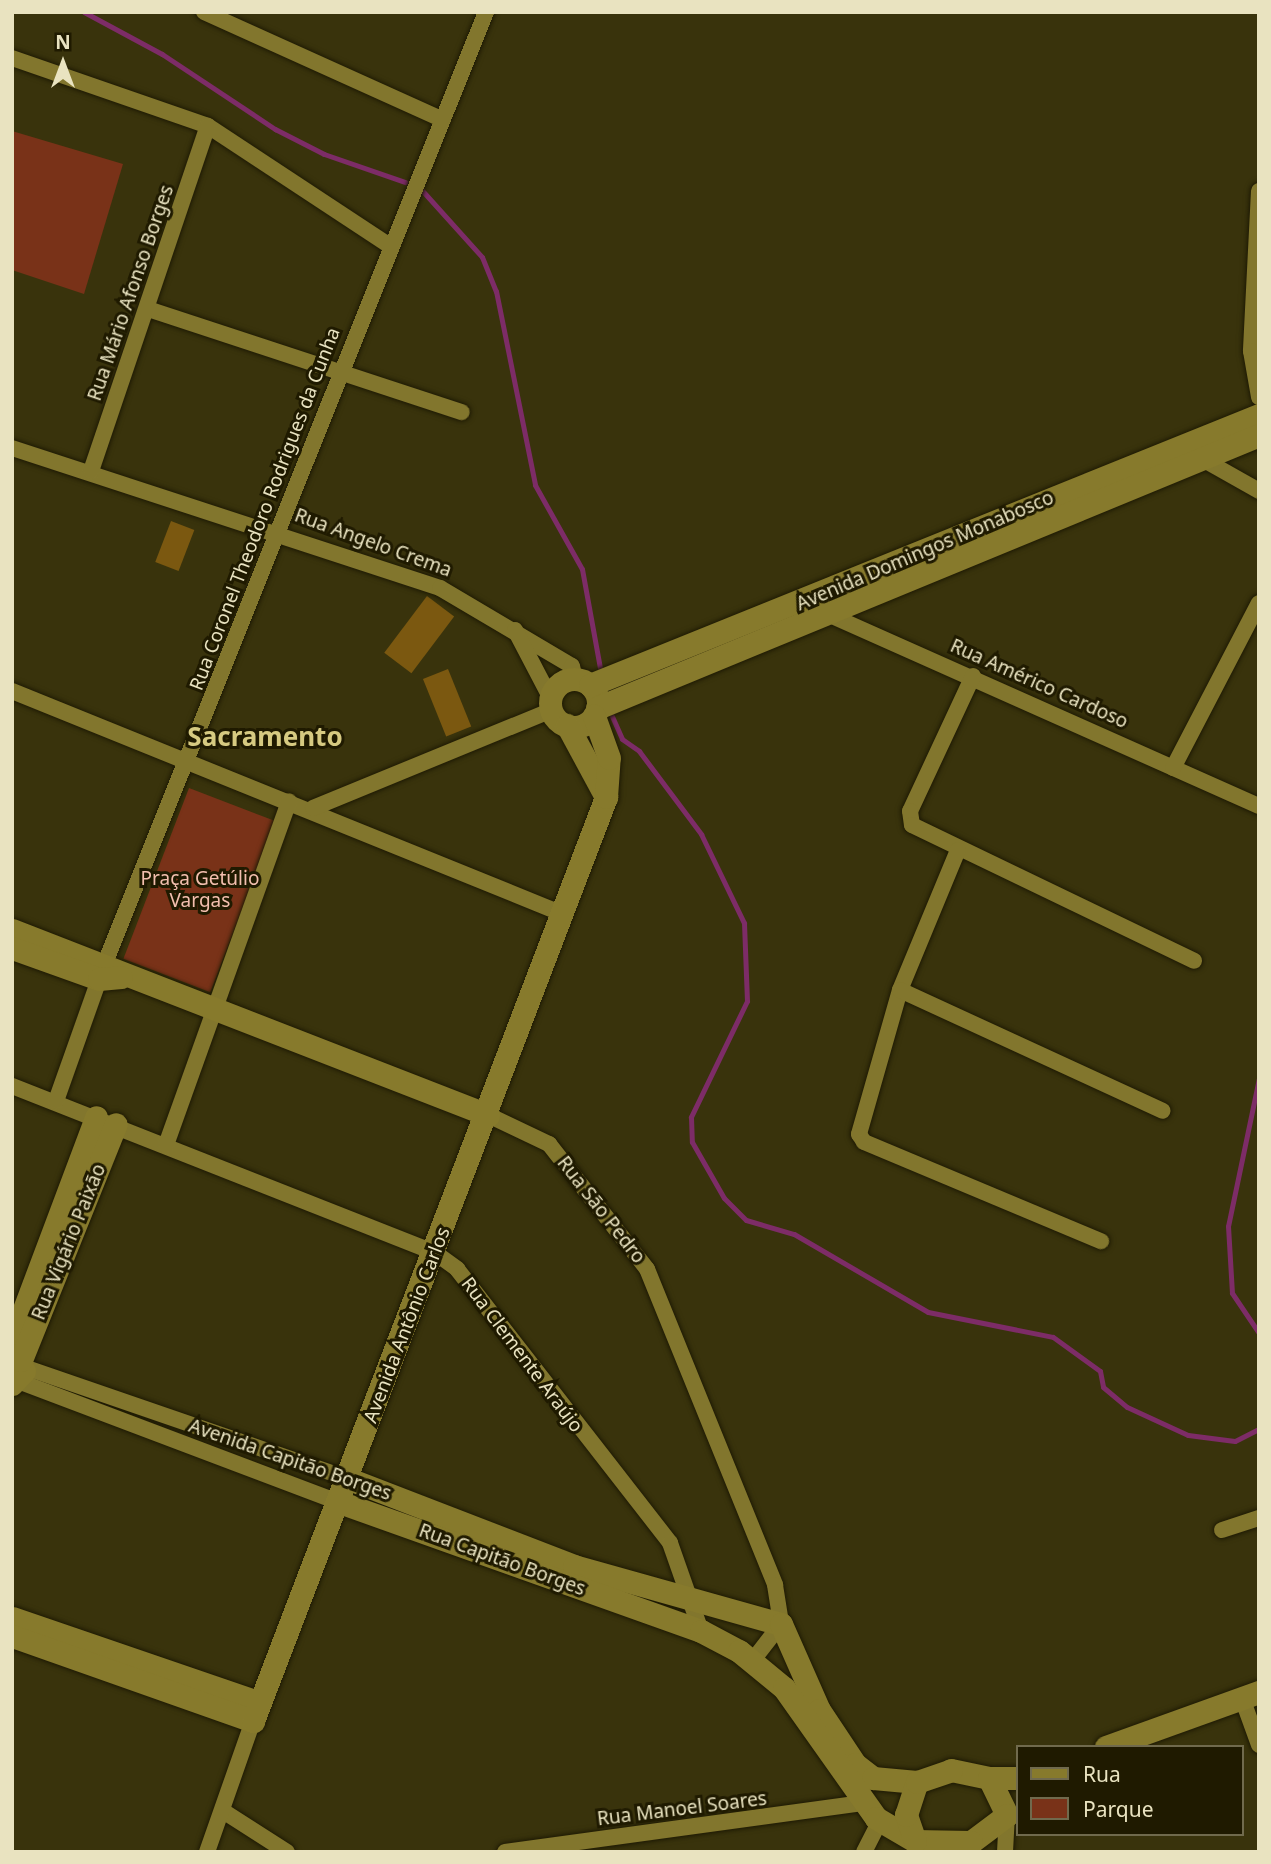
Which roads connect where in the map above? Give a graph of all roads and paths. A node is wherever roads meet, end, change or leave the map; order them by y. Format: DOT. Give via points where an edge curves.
graph roads {
  1 [pos="204,12"];
  2 [pos="486,12"];
  3 [pos="12,58"];
  4 [pos="443,120"];
  5 [pos="208,126"];
  6 [pos="1259,191"];
  7 [pos="390,246"];
  8 [pos="1257,309"];
  9 [pos="151,310"];
  10 [pos="342,369"];
  11 [pos="1259,397"];
  12 [pos="463,412"];
  13 [pos="1259,415"];
  14 [pos="1259,435"];
  15 [pos="12,448"];
  16 [pos="1194,452"];
  17 [pos="91,471"];
  18 [pos="1259,491"];
  19 [pos="280,531"];
  20 [pos="802,603"];
  21 [pos="1259,603"];
  22 [pos="827,614"];
  23 [pos="514,628"];
  24 [pos="973,676"];
  25 [pos="583,682"];
  26 [pos="12,691"];
  27 [pos="556,711"];
  28 [pos="596,712"];
  29 [pos="189,761"];
  30 [pos="1173,768"];
  31 [pos="606,797"];
  32 [pos="289,801"];
  33 [pos="1259,806"];
  34 [pos="313,808"];
  35 [pos="958,850"];
  36 [pos="563,914"];
  37 [pos="12,930"];
  38 [pos="12,948"];
  39 [pos="1194,961"];
  40 [pos="108,973"];
  41 [pos="900,990"];
  42 [pos="214,1010"];
  43 [pos="12,1086"];
  44 [pos="57,1101"];
  45 [pos="1163,1111"];
  46 [pos="488,1115"];
  47 [pos="106,1120"];
  48 [pos="166,1145"];
  49 [pos="1101,1241"];
  50 [pos="434,1252"];
  51 [pos="17,1365"];
  52 [pos="349,1479"];
  53 [pos="339,1502"];
  54 [pos="1259,1518"];
  55 [pos="1222,1530"];
  56 [pos="694,1600"];
  57 [pos="12,1618"];
  58 [pos="781,1624"];
  59 [pos="701,1631"];
  60 [pos="12,1636"];
  61 [pos="754,1660"];
  62 [pos="119,1664"];
  63 [pos="1251,1701"];
  64 [pos="255,1711"];
  65 [pos="1112,1745"];
  66 [pos="1141,1745"];
  67 [pos="1259,1745"];
  68 [pos="989,1778"];
  69 [pos="1016,1778"];
  70 [pos="917,1782"];
  71 [pos="863,1803"];
  72 [pos="223,1811"];
  73 [pos="1012,1811"];
  74 [pos="880,1821"];
  75 [pos="915,1848"];
  76 [pos="207,1852"];
  77 [pos="287,1852"];
  78 [pos="505,1852"];
  79 [pos="864,1852"];
  80 [pos="1005,1852"];
  1 -- 4 [label="street"];
  2 -- 4 [label="street, Rua Coronel Theodoro Rodrigues da Cunha"];
  3 -- 5 [label="street"];
  4 -- 7 [label="street, Rua Coronel Theodoro Rodrigues da Cunha"];
  5 -- 7 [label="street"];
  5 -- 9 [label="street, Rua Mário Afonso Borges"];
  6 -- 8 [label="street"];
  7 -- 10 [label="street, Rua Coronel Theodoro Rodrigues da Cunha"];
  8 -- 11 [label="street" via="1251,351"];
  9 -- 10 [label="street"];
  9 -- 17 [label="street, Rua Mário Afonso Borges"];
  10 -- 12 [label="street"];
  10 -- 19 [label="street, Rua Coronel Theodoro Rodrigues da Cunha"];
  13 -- 16 [label="main road, Avenida Domingos Monabosco"];
  14 -- 16 [label="main road"];
  15 -- 17 [label="street, Rua Angelo Crema"];
  16 -- 18 [label="street"];
  16 -- 20 [label="main road, Avenida Domingos Monabosco"];
  16 -- 22 [label="main road"];
  17 -- 19 [label="street, Rua Angelo Crema"];
  19 -- 23 [label="street, Rua Angelo Crema" via="440,587"];
  19 -- 29 [label="street, Rua Coronel Theodoro Rodrigues da Cunha"];
  20 -- 22 [label="street, Rua Américo Cardoso"];
  20 -- 25 [label="main road, Avenida Domingos Monabosco"];
  21 -- 30 [label="street"];
  22 -- 24 [label="street, Rua Américo Cardoso"];
  22 -- 28 [label="main road"];
  23 -- 25 [label="street, Rua Angelo Crema" via="572,666"];
  23 -- 27 [label="street"];
  24 -- 30 [label="street, Rua Américo Cardoso"];
  24 -- 35 [label="street" via="910,811 918,831"];
  25 -- 27 [label="main road, Avenida Domingos Monabosco" via="556,687"];
  25 -- 28 [label="main road, Avenida Antônio Carlos"];
  26 -- 29 [label="street"];
  27 -- 28 [label="main road"];
  27 -- 31 [label="main road"];
  27 -- 34 [label="street"];
  28 -- 31 [label="main road, Avenida Antônio Carlos" via="609,758"];
  29 -- 32 [label="street"];
  29 -- 40 [label="street, Rua Coronel Theodoro Rodrigues da Cunha"];
  30 -- 33 [label="street, Rua Américo Cardoso"];
  31 -- 36 [label="main road, Avenida Antônio Carlos"];
  32 -- 34 [label="street"];
  32 -- 42 [label="street"];
  34 -- 36 [label="street"];
  35 -- 39 [label="street"];
  35 -- 41 [label="street"];
  36 -- 46 [label="main road, Avenida Antônio Carlos"];
  37 -- 40 [label="main road"];
  38 -- 40 [label="main road"];
  40 -- 42 [label="main road, Rua São Pedro"];
  40 -- 44 [label="street, Rua Coronel Theodoro Rodrigues da Cunha"];
  41 -- 45 [label="street"];
  41 -- 49 [label="street" via="859,1125 864,1142"];
  42 -- 46 [label="main road, Rua São Pedro"];
  42 -- 48 [label="street"];
  43 -- 44 [label="street, Rua Clemente Araújo"];
  44 -- 47 [label="street, Rua Clemente Araújo"];
  46 -- 50 [label="main road, Avenida Antônio Carlos"];
  46 -- 58 [label="street, Rua São Pedro" via="549,1144 647,1269 775,1585"];
  47 -- 48 [label="street, Rua Clemente Araújo"];
  47 -- 51 [label="main road, Rua Vigário Paixão"];
  48 -- 50 [label="street, Rua Clemente Araújo"];
  50 -- 52 [label="main road, Avenida Antônio Carlos"];
  50 -- 56 [label="street, Rua Clemente Araújo" via="457,1269 670,1542"];
  51 -- 52 [label="street, Avenida Capitão Borges"];
  51 -- 53 [label="street, Rua Capitão Borges"];
  52 -- 53 [label="main road, Avenida Antônio Carlos"];
  52 -- 56 [label="main road, Avenida Capitão Borges" via="574,1566"];
  53 -- 59 [label="main road, Rua Capitão Borges"];
  53 -- 64 [label="main road, Avenida Antônio Carlos"];
  54 -- 55 [label="street"];
  56 -- 58 [label="main road, Avenida Capitão Borges"];
  56 -- 59 [label="street, Rua Clemente Araújo"];
  57 -- 62 [label="main road"];
  58 -- 61 [label="street"];
  58 -- 70 [label="main road" via="819,1710 855,1764 873,1778"];
  59 -- 61 [label="main road, Rua Capitão Borges"];
  60 -- 62 [label="main road"];
  61 -- 71 [label="main road, Rua Capitão Borges" via="784,1688"];
  62 -- 64 [label="main road"];
  63 -- 65 [label="main road"];
  63 -- 66 [label="main road"];
  63 -- 67 [label="street"];
  64 -- 72 [label="street, Avenida Antônio Carlos"];
  68 -- 69 [label="main road"];
  68 -- 70 [label="main road" via="951,1770"];
  68 -- 73 [label="main road"];
  70 -- 75 [label="main road" via="906,1815"];
  71 -- 74 [label="main road, Rua Capitão Borges"];
  71 -- 78 [label="street, Rua Manoel Soares"];
  72 -- 76 [label="street, Avenida Antônio Carlos"];
  72 -- 77 [label="street"];
  73 -- 75 [label="main road" via="971,1842"];
  73 -- 80 [label="street"];
  74 -- 75 [label="main road, Rua Capitão Borges"];
  74 -- 79 [label="street"];
}
